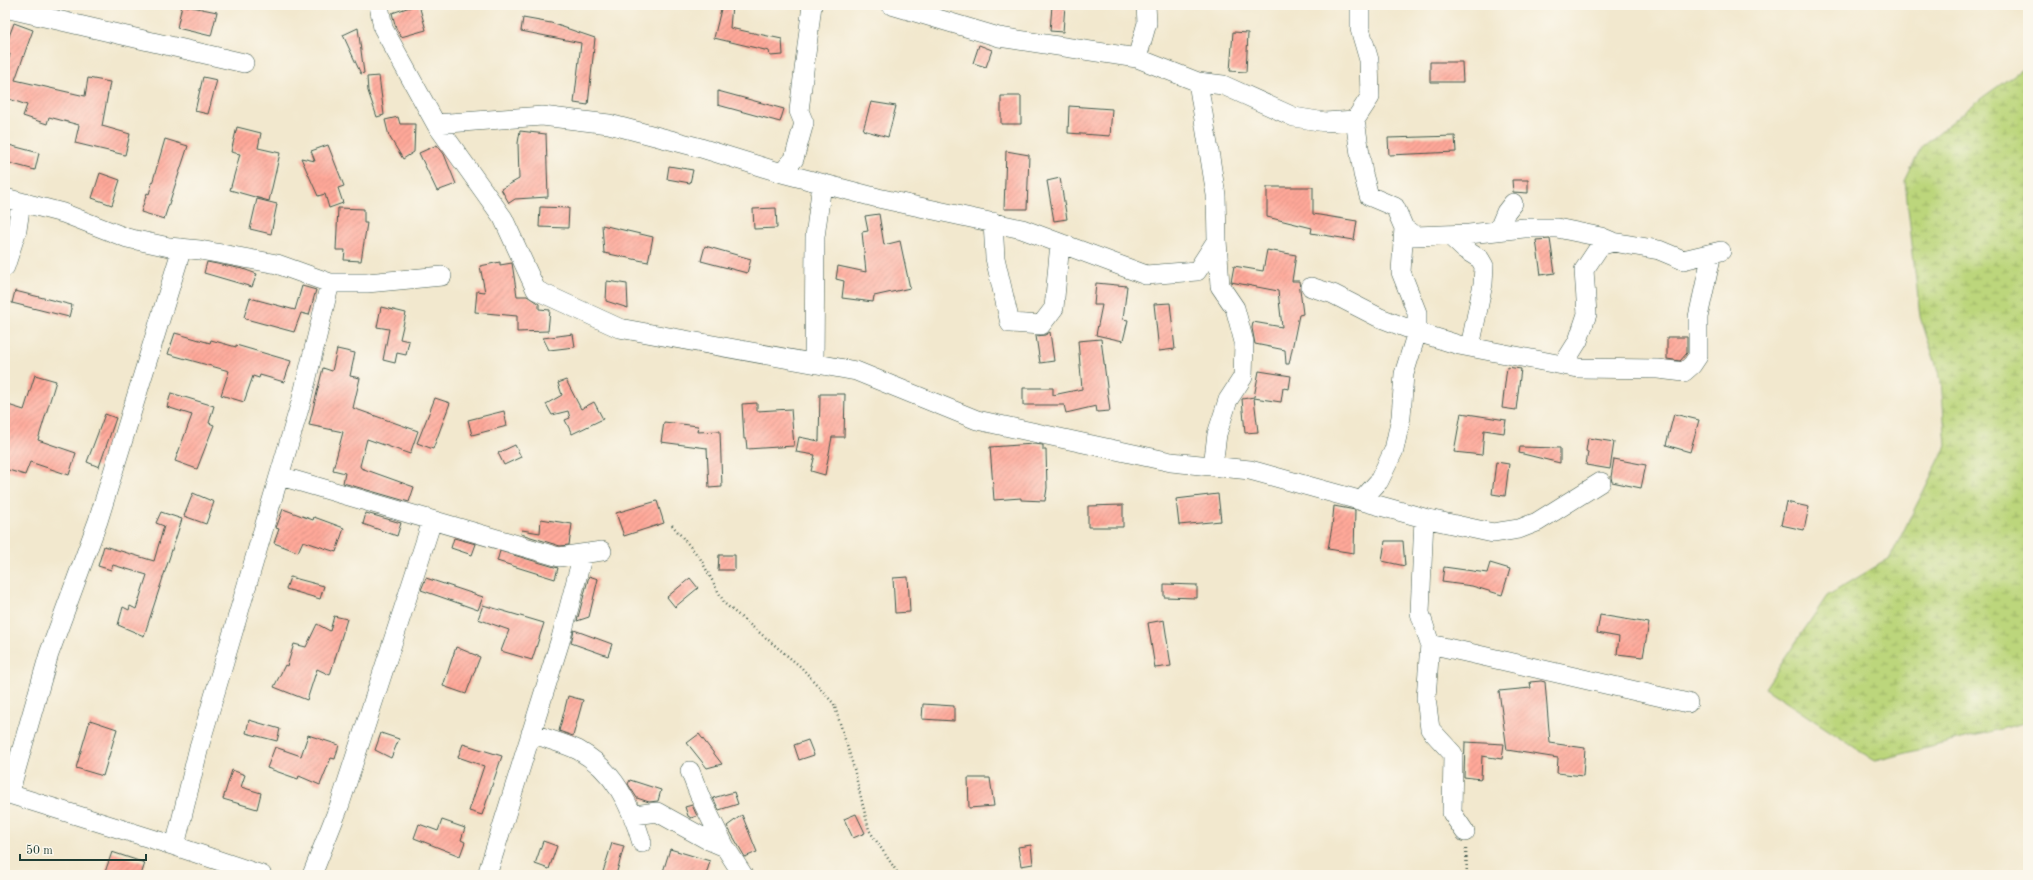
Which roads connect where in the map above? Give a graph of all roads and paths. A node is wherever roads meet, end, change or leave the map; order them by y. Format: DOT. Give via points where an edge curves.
graph roads {
  1 [pos="379,5"];
  2 [pos="812,5"];
  3 [pos="891,5"];
  4 [pos="1146,5"];
  5 [pos="1360,5"];
  6 [pos="5,8"];
  7 [pos="1136,58"];
  8 [pos="244,63"];
  9 [pos="1198,82"];
  10 [pos="1355,120"];
  11 [pos="436,124"];
  12 [pos="782,174"];
  13 [pos="822,184"];
  14 [pos="13,200"];
  15 [pos="1513,203"];
  16 [pos="993,222"];
  17 [pos="1404,228"];
  18 [pos="1498,231"];
  19 [pos="1449,235"];
  20 [pos="1218,240"];
  21 [pos="1613,242"];
  22 [pos="1060,243"];
  23 [pos="182,248"];
  24 [pos="5,267"];
  25 [pos="1197,271"];
  26 [pos="442,276"];
  27 [pos="330,283"];
  28 [pos="1220,286"];
  29 [pos="1311,287"];
  30 [pos="1417,332"];
  31 [pos="1470,347"];
  32 [pos="814,363"];
  33 [pos="1563,365"];
  34 [pos="1213,466"];
  35 [pos="280,476"];
  36 [pos="1601,482"];
  37 [pos="1361,501"];
  38 [pos="1424,518"];
  39 [pos="432,521"];
  40 [pos="672,525"];
  41 [pos="602,551"];
  42 [pos="583,554"];
  43 [pos="1430,644"];
  44 [pos="1688,703"];
  45 [pos="532,733"];
  46 [pos="690,771"];
  47 [pos="7,793"];
  48 [pos="634,815"];
  49 [pos="1465,832"];
  50 [pos="642,843"];
  51 [pos="175,846"];
  52 [pos="725,847"];
  53 [pos="262,875"];
  54 [pos="312,875"];
  55 [pos="487,875"];
  56 [pos="743,875"];
  57 [pos="899,875"];
  58 [pos="1467,875"];
  1 -- 11 [label="street" via="383,28"];
  2 -- 12 [label="street" via="798,111 804,123 794,159"];
  3 -- 7 [label="street" via="999,38"];
  4 -- 7 [label="street" via="1147,23"];
  5 -- 10 [label="street" via="1360,28 1369,60 1370,96"];
  6 -- 8 [label="street"];
  7 -- 9 [label="street"];
  9 -- 10 [label="street" via="1223,86 1294,117 1325,122"];
  9 -- 20 [label="street" via="1216,195"];
  10 -- 17 [label="street" via="1369,196 1395,207"];
  11 -- 12 [label="street" via="542,116 609,124 701,148"];
  11 -- 32 [label="street" via="502,218 536,290 619,328"];
  12 -- 13 [label="street"];
  13 -- 16 [label="street"];
  13 -- 32 [label="street" via="815,236"];
  14 -- 23 [label="street" via="63,213 127,238"];
  14 -- 24 [label="street" via="17,230"];
  15 -- 18 [label="street"];
  16 -- 22 [label="street"];
  16 -- 22 [label="street" via="995,258 1010,323 1041,325 1054,308"];
  17 -- 19 [label="street" via="1415,236"];
  17 -- 30 [label="street" via="1401,272 1417,313"];
  18 -- 19 [label="street"];
  18 -- 21 [label="street" via="1558,228"];
  19 -- 31 [label="street" via="1480,259 1484,266 1483,284"];
  20 -- 25 [label="street"];
  20 -- 28 [label="street"];
  21 -- 33 [label="street" via="1600,246 1584,270 1587,314 1578,341"];
  21 -- 33 [label="street" via="1659,250 1683,260 1716,252 1698,317 1698,356 1684,372"];
  22 -- 25 [label="street" via="1146,275"];
  23 -- 27 [label="street" via="276,264"];
  23 -- 47 [label="street" via="98,521 49,654"];
  25 -- 28 [label="street"];
  26 -- 27 [label="street" via="367,283"];
  27 -- 35 [label="street"];
  28 -- 34 [label="street" via="1235,308 1244,342 1243,377 1228,400 1217,434"];
  29 -- 30 [label="street" via="1333,294 1378,317"];
  30 -- 31 [label="street"];
  30 -- 37 [label="street" via="1404,374 1401,417 1394,450 1379,481"];
  31 -- 33 [label="street"];
  32 -- 34 [label="street" via="856,371 978,420 1171,462"];
  34 -- 37 [label="street" via="1250,470"];
  35 -- 39 [label="street"];
  35 -- 51 [label="street" via="223,660"];
  36 -- 38 [label="street" via="1537,522 1519,530 1493,533"];
  37 -- 38 [label="street"];
  38 -- 43 [label="street" via="1420,613"];
  39 -- 42 [label="street" via="558,557"];
  39 -- 54 [label="street" via="340,804"];
  40 -- 57 [label="path" via="700,558 725,604 800,667 834,704 869,830"];
  41 -- 42 [label="street"];
  42 -- 45 [label="street"];
  43 -- 44 [label="street"];
  43 -- 49 [label="street" via="1426,698 1430,729 1453,754 1452,813"];
  45 -- 48 [label="street" via="578,750 611,776"];
  45 -- 55 [label="street"];
  46 -- 52 [label="street"];
  47 -- 51 [label="street"];
  48 -- 50 [label="street"];
  48 -- 52 [label="street" via="657,812"];
  49 -- 58 [label="path"];
  51 -- 53 [label="street"];
  52 -- 56 [label="street"];
}
